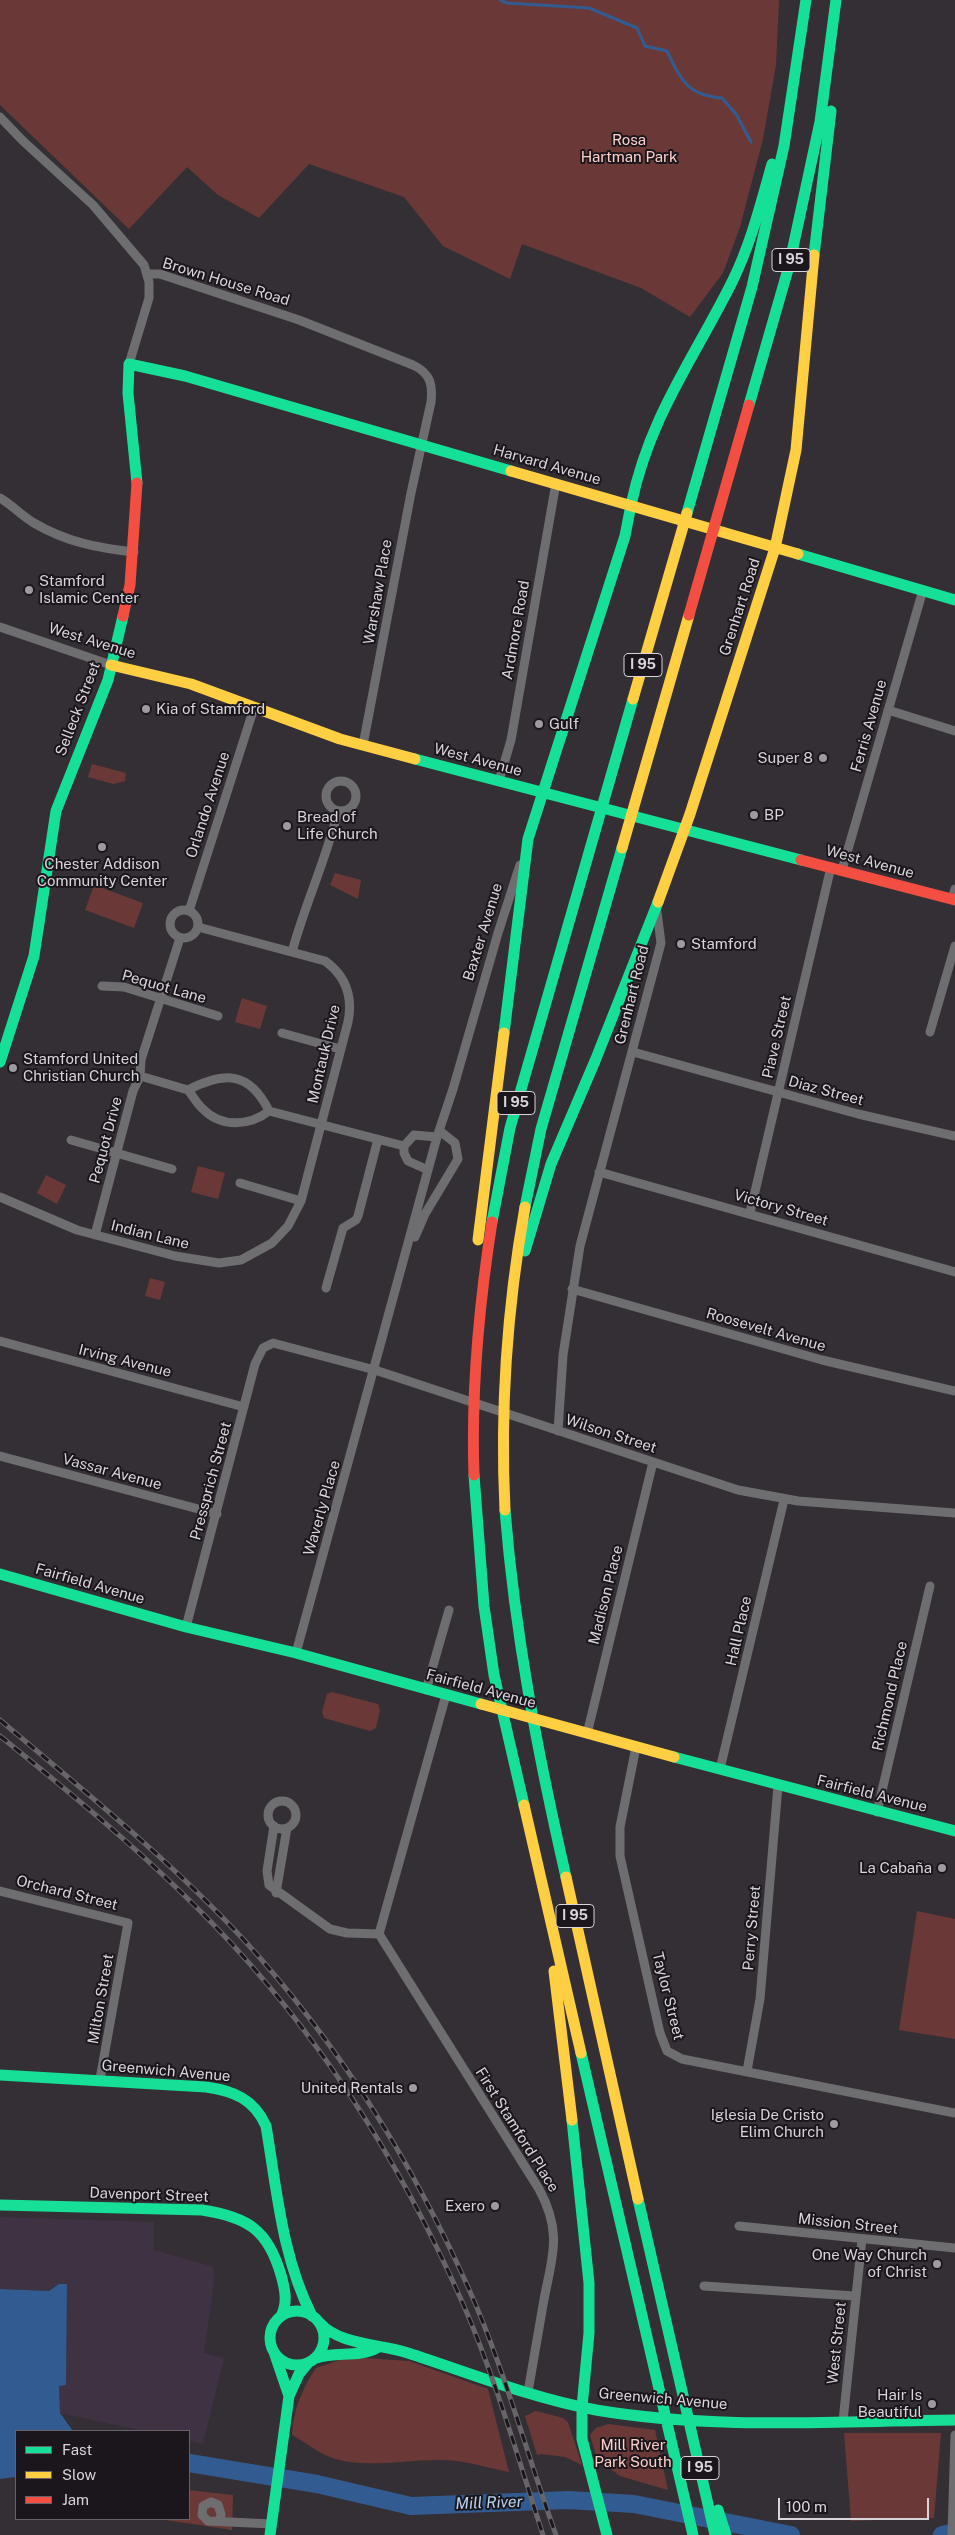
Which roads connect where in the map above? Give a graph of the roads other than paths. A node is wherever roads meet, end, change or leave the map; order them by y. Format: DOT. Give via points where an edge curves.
graph roads {
  1 [pos="806,0"];
  2 [pos="836,0"];
  3 [pos="835,12"];
  4 [pos="796,73"];
  5 [pos="0,117"];
  6 [pos="147,274"];
  7 [pos="129,364"];
  8 [pos="421,445"];
  9 [pos="556,483"];
  10 [pos="0,498"];
  11 [pos="631,505"];
  12 [pos="775,548"];
  13 [pos="134,552"];
  14 [pos="923,590"];
  15 [pos="955,600"];
  16 [pos="0,627"];
  17 [pos="111,665"];
  18 [pos="254,708"];
  19 [pos="888,710"];
  20 [pos="955,731"];
  21 [pos="363,745"];
  22 [pos="499,781"];
  23 [pos="544,793"];
  24 [pos="338,811"];
  25 [pos="684,828"];
  26 [pos="528,839"];
  27 [pos="831,867"];
  28 [pos="842,870"];
  29 [pos="954,896"];
  30 [pos="658,902"];
  31 [pos="189,911"];
  32 [pos="198,927"];
  33 [pos="180,938"];
  34 [pos="955,946"];
  35 [pos="292,952"];
  36 [pos="102,986"];
  37 [pos="161,999"];
  38 [pos="218,1016"];
  39 [pos="930,1032"];
  40 [pos="282,1033"];
  41 [pos="2,1048"];
  42 [pos="340,1048"];
  43 [pos="634,1052"];
  44 [pos="0,1062"];
  45 [pos="140,1076"];
  46 [pos="188,1090"];
  47 [pos="779,1092"];
  48 [pos="269,1111"];
  49 [pos="321,1124"];
  50 [pos="439,1134"];
  51 [pos="955,1136"];
  52 [pos="378,1139"];
  53 [pos="71,1140"];
  54 [pos="404,1146"];
  55 [pos="116,1153"];
  56 [pos="172,1169"];
  57 [pos="428,1170"];
  58 [pos="599,1172"];
  59 [pos="240,1184"];
  60 [pos="0,1197"];
  61 [pos="301,1201"];
  62 [pos="750,1213"];
  63 [pos="288,1226"];
  64 [pos="96,1235"];
  65 [pos="404,1262"];
  66 [pos="955,1272"];
  67 [pos="326,1288"];
  68 [pos="572,1289"];
  69 [pos="510,1308"];
  70 [pos="0,1341"];
  71 [pos="267,1344"];
  72 [pos="476,1346"];
  73 [pos="375,1370"];
  74 [pos="955,1391"];
  75 [pos="244,1407"];
  76 [pos="558,1431"];
  77 [pos="0,1456"];
  78 [pos="653,1462"];
  79 [pos="784,1500"];
  80 [pos="955,1513"];
  81 [pos="217,1514"];
  82 [pos="0,1574"];
  83 [pos="930,1586"];
  84 [pos="449,1610"];
  85 [pos="186,1627"];
  86 [pos="296,1653"];
  87 [pos="426,1690"];
  88 [pos="446,1695"];
  89 [pos="587,1734"];
  90 [pos="636,1747"];
  91 [pos="720,1769"];
  92 [pos="778,1786"];
  93 [pos="877,1812"];
  94 [pos="274,1826"];
  95 [pos="287,1828"];
  96 [pos="955,1830"];
  97 [pos="0,1890"];
  98 [pos="543,1890"];
  99 [pos="276,1893"];
  100 [pos="128,1923"];
  101 [pos="379,1934"];
  102 [pos="747,2071"];
  103 [pos="0,2075"];
  104 [pos="100,2080"];
  105 [pos="955,2113"];
  106 [pos="0,2205"];
  107 [pos="739,2226"];
  108 [pos="862,2239"];
  109 [pos="955,2248"];
  110 [pos="704,2286"];
  111 [pos="855,2296"];
  112 [pos="282,2316"];
  113 [pos="316,2320"];
  114 [pos="377,2348"];
  115 [pos="275,2354"];
  116 [pos="312,2360"];
  117 [pos="528,2392"];
  118 [pos="289,2396"];
  119 [pos="684,2401"];
  120 [pos="582,2407"];
  121 [pos="955,2420"];
  122 [pos="843,2421"];
  123 [pos="955,2435"];
  124 [pos="220,2521"];
  125 [pos="271,2530"];
  126 [pos="606,2534"];
  127 [pos="693,2535"];
  128 [pos="715,2535"];
  129 [pos="726,2535"];
  130 [pos="952,2535"];
  1 -- 4 [label="main road, I 95"];
  2 -- 3 [label="main road, I 95"];
  3 -- 12 [label="main road, Grenhart Road" via="832,105 815,242 800,411"];
  3 -- 69 [label="main road, I 95" via="820,122 798,230 541,1129 525,1200"];
  4 -- 11 [label="main road, Baxter Avenue" via="743,259 658,417 635,483"];
  4 -- 72 [label="main road, I 95" via="761,252 510,1128 488,1236"];
  5 -- 6 [label="street, Brown House Road" via="97,209 140,258"];
  6 -- 7 [label="street, Selleck Street" via="148,303"];
  6 -- 8 [label="street, Brown House Road" via="160,274 293,318 421,369 428,375 432,388"];
  7 -- 8 [label="main road, Harvard Avenue" via="185,376"];
  7 -- 13 [label="main road, Selleck Street" via="128,393 138,482"];
  8 -- 9 [label="main road, Harvard Avenue"];
  8 -- 21 [label="street, Warshaw Place"];
  9 -- 11 [label="main road, Harvard Avenue"];
  9 -- 22 [label="street, Ardmore Road" via="511,740"];
  10 -- 13 [label="street" via="33,523 65,538 95,548"];
  11 -- 12 [label="main road, Harvard Avenue"];
  11 -- 23 [label="main road, Baxter Avenue" via="625,536"];
  12 -- 14 [label="main road, Harvard Avenue"];
  12 -- 25 [label="main road, Grenhart Road"];
  13 -- 17 [label="main road, Selleck Street" via="130,585"];
  14 -- 15 [label="main road, Harvard Avenue"];
  14 -- 19 [label="street, Ferris Avenue"];
  16 -- 17 [label="street, West Avenue"];
  17 -- 18 [label="main road, West Avenue" via="191,684"];
  17 -- 41 [label="main road, Selleck Street" via="105,688 59,801 51,833 34,956"];
  18 -- 21 [label="main road, West Avenue"];
  18 -- 31 [label="street, Orlando Avenue"];
  19 -- 20 [label="street"];
  19 -- 28 [label="street, Ferris Avenue"];
  21 -- 22 [label="main road, West Avenue"];
  22 -- 23 [label="main road, West Avenue"];
  23 -- 25 [label="main road, West Avenue"];
  23 -- 26 [label="main road, Baxter Avenue"];
  24 -- 35 [label="street" via="322,870 301,920"];
  25 -- 27 [label="main road, West Avenue"];
  25 -- 30 [label="main road, Grenhart Road"];
  26 -- 50 [label="street, Baxter Avenue"];
  26 -- 72 [label="main road" via="480,1215"];
  27 -- 28 [label="main road, West Avenue"];
  27 -- 47 [label="street, Piave Street"];
  28 -- 29 [label="main road, West Avenue"];
  30 -- 43 [label="street, Grenhart Road" via="661,943"];
  30 -- 69 [label="main road" via="551,1164"];
  31 -- 32 [label="street" via="198,920"];
  31 -- 33 [label="street" via="182,910 172,917 171,930"];
  32 -- 33 [label="street" via="192,936"];
  32 -- 35 [label="street, Montauk Drive"];
  33 -- 37 [label="street, Pequot Drive"];
  34 -- 39 [label="street"];
  35 -- 42 [label="street, Montauk Drive" via="325,962 346,984 350,1010"];
  36 -- 37 [label="street, Pequot Lane" via="124,987"];
  37 -- 38 [label="street, Pequot Lane"];
  37 -- 45 [label="street, Pequot Drive" via="141,1060"];
  40 -- 42 [label="street"];
  41 -- 44 [label="main road, Selleck Street"];
  42 -- 49 [label="street, Montauk Drive"];
  43 -- 47 [label="street, Diaz Street"];
  43 -- 58 [label="street, Grenhart Road"];
  45 -- 46 [label="street"];
  45 -- 55 [label="street, Pequot Drive"];
  46 -- 48 [label="street" via="202,1109 224,1121 244,1123"];
  46 -- 48 [label="street" via="212,1078 233,1079 253,1088"];
  47 -- 51 [label="street, Diaz Street"];
  47 -- 62 [label="street, Piave Street"];
  48 -- 49 [label="street"];
  49 -- 52 [label="street"];
  49 -- 61 [label="street, Montauk Drive"];
  50 -- 54 [label="street" via="414,1134"];
  50 -- 57 [label="street, Baxter Avenue"];
  50 -- 65 [label="street" via="455,1143 458,1159 425,1214"];
  52 -- 54 [label="street"];
  52 -- 67 [label="street" via="358,1216 343,1228"];
  53 -- 55 [label="street"];
  54 -- 57 [label="street" via="408,1161"];
  55 -- 56 [label="street"];
  55 -- 64 [label="street, Pequot Drive"];
  57 -- 65 [label="street, Baxter Avenue"];
  58 -- 62 [label="street, Victory Street"];
  58 -- 68 [label="street, Grenhart Road"];
  59 -- 61 [label="street"];
  60 -- 64 [label="street, Indian Lane" via="46,1218"];
  61 -- 63 [label="street, Montauk Drive"];
  62 -- 66 [label="street, Victory Street"];
  63 -- 64 [label="street, Indian Lane" via="272,1243 252,1256 219,1264"];
  65 -- 73 [label="street, Baxter Avenue"];
  68 -- 74 [label="street, Roosevelt Avenue" via="822,1360"];
  68 -- 76 [label="street, Grenhart Road"];
  69 -- 119 [label="main road, I 95" via="504,1381 504,1481 518,1635 605,2055"];
  70 -- 75 [label="street, Irving Avenue"];
  71 -- 73 [label="street, Wilson Street"];
  71 -- 75 [label="street, Pressprich Street" via="259,1353"];
  72 -- 98 [label="main road, I 95" via="473,1475 483,1603 501,1710"];
  73 -- 76 [label="street, Wilson Street"];
  73 -- 86 [label="street, Waverly Place"];
  75 -- 81 [label="street, Pressprich Street"];
  76 -- 78 [label="street, Wilson Street"];
  77 -- 81 [label="street, Vassar Avenue"];
  78 -- 79 [label="street, Wilson Street" via="717,1484"];
  78 -- 89 [label="street, Madison Place"];
  79 -- 80 [label="street, Wilson Street"];
  79 -- 91 [label="street, Hall Place"];
  81 -- 85 [label="street, Pressprich Street"];
  82 -- 85 [label="main road, Fairfield Avenue"];
  83 -- 93 [label="street, Richmond Place"];
  84 -- 87 [label="street"];
  85 -- 86 [label="main road, Fairfield Avenue"];
  86 -- 87 [label="main road, Fairfield Avenue"];
  87 -- 88 [label="main road, Fairfield Avenue"];
  88 -- 89 [label="main road, Fairfield Avenue"];
  88 -- 101 [label="street"];
  89 -- 90 [label="main road, Fairfield Avenue"];
  90 -- 91 [label="main road, Fairfield Avenue"];
  90 -- 102 [label="street, Taylor Street" via="620,1827 620,1856 664,2046 676,2057"];
  91 -- 92 [label="main road, Fairfield Avenue"];
  92 -- 93 [label="main road, Fairfield Avenue"];
  92 -- 102 [label="street, Perry Street" via="760,2000"];
  93 -- 96 [label="main road, Fairfield Avenue"];
  94 -- 95 [label="street"];
  94 -- 95 [label="street" via="269,1818 270,1810 275,1803 284,1801 292,1805 296,1813 294,1822"];
  94 -- 99 [label="street" via="266,1871 269,1885"];
  95 -- 99 [label="street"];
  97 -- 100 [label="street, Orchard Street"];
  98 -- 120 [label="main road" via="568,2078 588,2270 590,2324"];
  98 -- 127 [label="main road, I 95"];
  99 -- 101 [label="street" via="330,1929"];
  100 -- 104 [label="street, Milton Street"];
  101 -- 117 [label="street, First Stamford Place" via="540,2189 548,2208 554,2237 552,2264"];
  102 -- 105 [label="street, Taylor Street"];
  103 -- 104 [label="main road, Greenwich Avenue"];
  104 -- 113 [label="main road, Greenwich Avenue" via="223,2089 244,2096 257,2107 267,2132 285,2242 300,2292"];
  106 -- 112 [label="main road, Davenport Street" via="202,2210 235,2216 258,2229 273,2250 285,2294"];
  107 -- 108 [label="street, Mission Street"];
  108 -- 109 [label="street, Mission Street"];
  108 -- 111 [label="street, West Street"];
  110 -- 111 [label="street"];
  111 -- 122 [label="street, West Street"];
  112 -- 113 [label="main road" via="294,2311"];
  112 -- 115 [label="main road" via="270,2333"];
  113 -- 114 [label="main road, Greenwich Avenue" via="329,2334 368,2342"];
  113 -- 116 [label="main road" via="324,2341"];
  114 -- 116 [label="main road, Greenwich Avenue" via="369,2352 326,2354"];
  114 -- 117 [label="main road, Greenwich Avenue" via="403,2351"];
  115 -- 116 [label="main road" via="290,2365"];
  115 -- 118 [label="main road"];
  116 -- 118 [label="main road" via="302,2370"];
  117 -- 120 [label="main road, Greenwich Avenue"];
  118 -- 125 [label="main road"];
  119 -- 128 [label="main road, I 95"];
  119 -- 129 [label="main road"];
  120 -- 122 [label="main road, Greenwich Avenue" via="682,2419"];
  120 -- 126 [label="main road" via="585,2449"];
  121 -- 122 [label="main road, Greenwich Avenue"];
  123 -- 130 [label="street"];
  124 -- 125 [label="street"];
}
